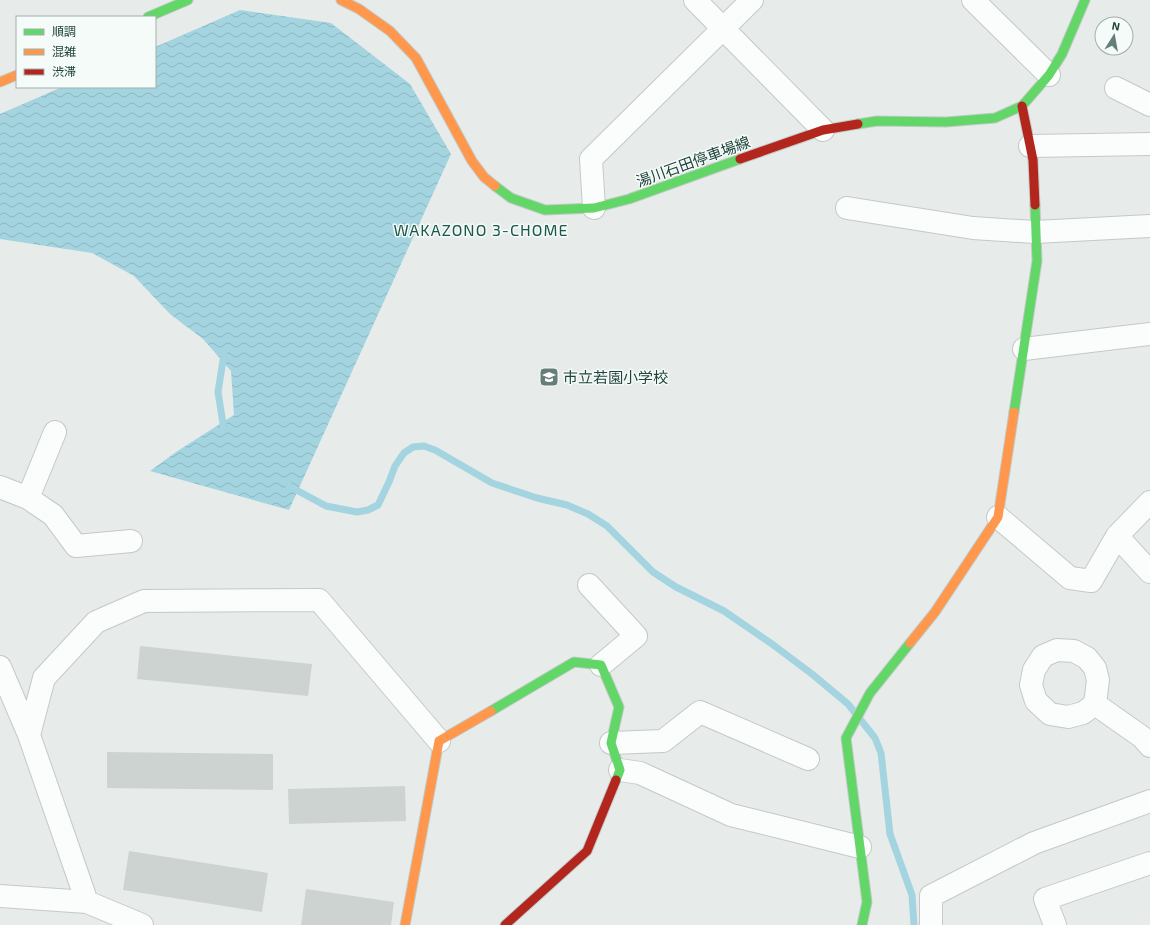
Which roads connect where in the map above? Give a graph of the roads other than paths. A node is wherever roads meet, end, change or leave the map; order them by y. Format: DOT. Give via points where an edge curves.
graph roads {
  1 [pos="341,0"];
  2 [pos="695,0"];
  3 [pos="752,0"];
  4 [pos="973,0"];
  5 [pos="1085,0"];
  6 [pos="180,1"];
  7 [pos="150,16"];
  8 [pos="723,28"];
  9 [pos="16,75"];
  10 [pos="1050,75"];
  11 [pos="0,82"];
  12 [pos="1116,88"];
  13 [pos="1150,105"];
  14 [pos="1022,106"];
  15 [pos="823,130"];
  16 [pos="1150,144"];
  17 [pos="1030,146"];
  18 [pos="594,208"];
  19 [pos="846,208"];
  20 [pos="1150,226"];
  21 [pos="1035,232"];
  22 [pos="1150,334"];
  23 [pos="1024,349"];
  24 [pos="55,432"];
  25 [pos="0,487"];
  26 [pos="28,498"];
  27 [pos="1150,502"];
  28 [pos="998,517"];
  29 [pos="1117,536"];
  30 [pos="131,541"];
  31 [pos="1150,572"];
  32 [pos="589,585"];
  33 [pos="601,665"];
  34 [pos="0,667"];
  35 [pos="1094,704"];
  36 [pos="29,735"];
  37 [pos="439,741"];
  38 [pos="611,743"];
  39 [pos="1150,746"];
  40 [pos="808,759"];
  41 [pos="620,770"];
  42 [pos="1150,801"];
  43 [pos="860,846"];
  44 [pos="1150,863"];
  45 [pos="0,896"];
  46 [pos="87,902"];
  47 [pos="142,925"];
  48 [pos="405,925"];
  49 [pos="505,925"];
  50 [pos="862,925"];
  51 [pos="931,925"];
  52 [pos="1055,925"];
  1 -- 18 [label="street, 湯川石田停車場線" via="359,9 390,31 416,58 472,161 484,177 511,198 545,210"];
  2 -- 8 [label="street"];
  3 -- 8 [label="street"];
  4 -- 10 [label="street"];
  5 -- 10 [label="street, 湯川石田停車場線"];
  6 -- 7 [label="street"];
  8 -- 15 [label="street"];
  8 -- 18 [label="street" via="592,159"];
  9 -- 11 [label="street"];
  10 -- 14 [label="street, 湯川石田停車場線"];
  12 -- 13 [label="street"];
  14 -- 15 [label="street, 湯川石田停車場線" via="995,118 946,122 877,121"];
  14 -- 17 [label="street"];
  15 -- 18 [label="street, 湯川石田停車場線" via="629,199"];
  16 -- 17 [label="street"];
  17 -- 21 [label="street" via="1033,160"];
  19 -- 21 [label="street" via="973,228"];
  20 -- 21 [label="street"];
  21 -- 23 [label="street" via="1037,261"];
  22 -- 23 [label="street"];
  23 -- 28 [label="street"];
  24 -- 26 [label="street"];
  25 -- 26 [label="street"];
  26 -- 30 [label="street" via="52,515 76,546"];
  27 -- 29 [label="street"];
  28 -- 29 [label="street" via="1070,578 1091,581"];
  28 -- 43 [label="street" via="935,612 870,692 846,738"];
  29 -- 31 [label="street"];
  32 -- 33 [label="street" via="636,636"];
  33 -- 37 [label="street" via="574,662"];
  33 -- 38 [label="street" via="619,708"];
  34 -- 36 [label="street"];
  35 -- 39 [label="street" via="1142,737"];
  36 -- 37 [label="street" via="44,678 96,622 144,601 319,600"];
  36 -- 46 [label="street"];
  37 -- 48 [label="street"];
  38 -- 40 [label="street" via="663,741 700,712"];
  38 -- 41 [label="street"];
  41 -- 43 [label="street" via="640,773 731,815"];
  41 -- 49 [label="street" via="587,851"];
  42 -- 51 [label="street" via="1034,843 931,896"];
  43 -- 50 [label="street" via="867,902"];
  44 -- 52 [label="street" via="1045,899"];
  45 -- 46 [label="street"];
  46 -- 47 [label="street"];
}
